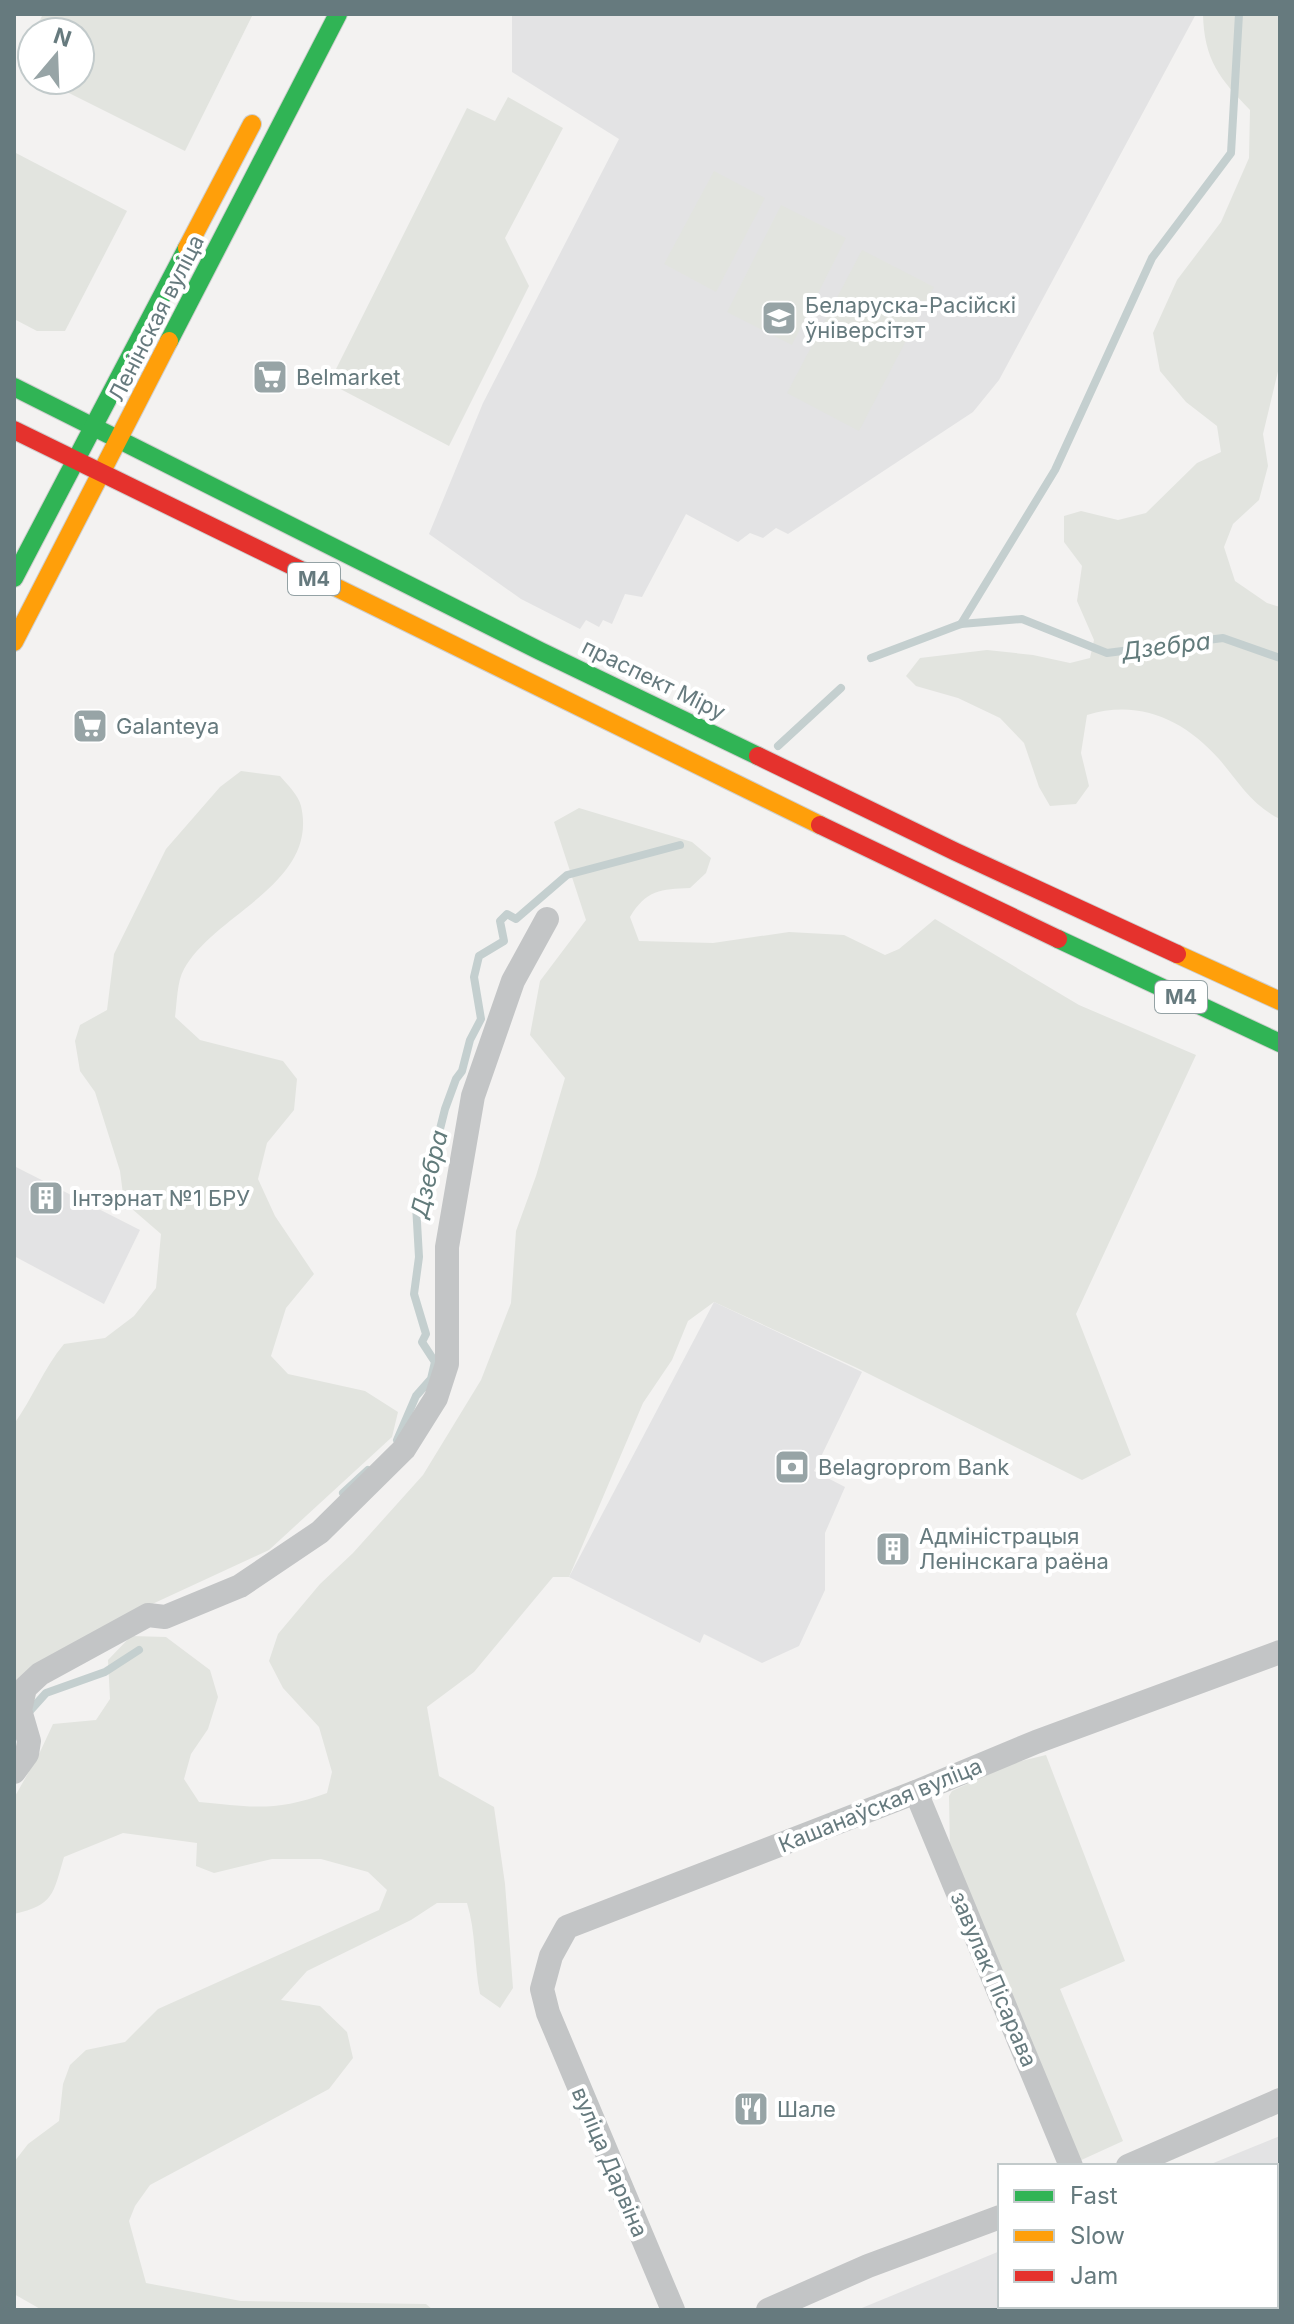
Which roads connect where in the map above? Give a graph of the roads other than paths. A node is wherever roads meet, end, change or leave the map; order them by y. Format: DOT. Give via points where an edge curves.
graph roads {
  1 [pos="338,14"];
  2 [pos="257,113"];
  3 [pos="14,387"];
  4 [pos="94,426"];
  5 [pos="14,430"];
  6 [pos="121,439"];
  7 [pos="75,461"];
  8 [pos="102,475"];
  9 [pos="14,578"];
  10 [pos="14,642"];
  11 [pos="547,919"];
  12 [pos="1280,1001"];
  13 [pos="1280,1043"];
  14 [pos="1280,1652"];
  15 [pos="14,1772"];
  16 [pos="916,1792"];
  17 [pos="548,2013"];
  18 [pos="1280,2100"];
  19 [pos="1070,2164"];
  20 [pos="1133,2164"];
  21 [pos="998,2218"];
  22 [pos="673,2310"];
  23 [pos="768,2310"];
  1 -- 6 [label="main road, Ленінская вуліца"];
  2 -- 4 [label="main road, Ленінская вуліца"];
  3 -- 4 [label="main road, праспект Міру / М4"];
  4 -- 6 [label="main road, праспект Міру / М4"];
  4 -- 7 [label="main road, Ленінская вуліца"];
  5 -- 7 [label="main road, М4"];
  6 -- 8 [label="main road, Ленінская вуліца"];
  6 -- 12 [label="main road, праспект Міру / М4" via="540,651"];
  7 -- 8 [label="main road, М4"];
  7 -- 9 [label="main road, Ленінская вуліца"];
  8 -- 10 [label="main road, Ленінская вуліца"];
  8 -- 13 [label="main road, М4" via="941,884"];
  11 -- 15 [label="street" via="513,981 473,1096 447,1247 447,1364 436,1398 404,1449 320,1532 240,1586 165,1617 148,1615 40,1674 25,1688 20,1710 29,1741"];
  14 -- 16 [label="street, Кашанаўская вуліца"];
  16 -- 17 [label="street, Кашанаўская вуліца" via="567,1927 542,1989"];
  16 -- 19 [label="street, завулак Пісарава"];
  17 -- 22 [label="street, вуліца Дарвіна"];
  18 -- 20 [label="street"];
  21 -- 23 [label="street"];
}
